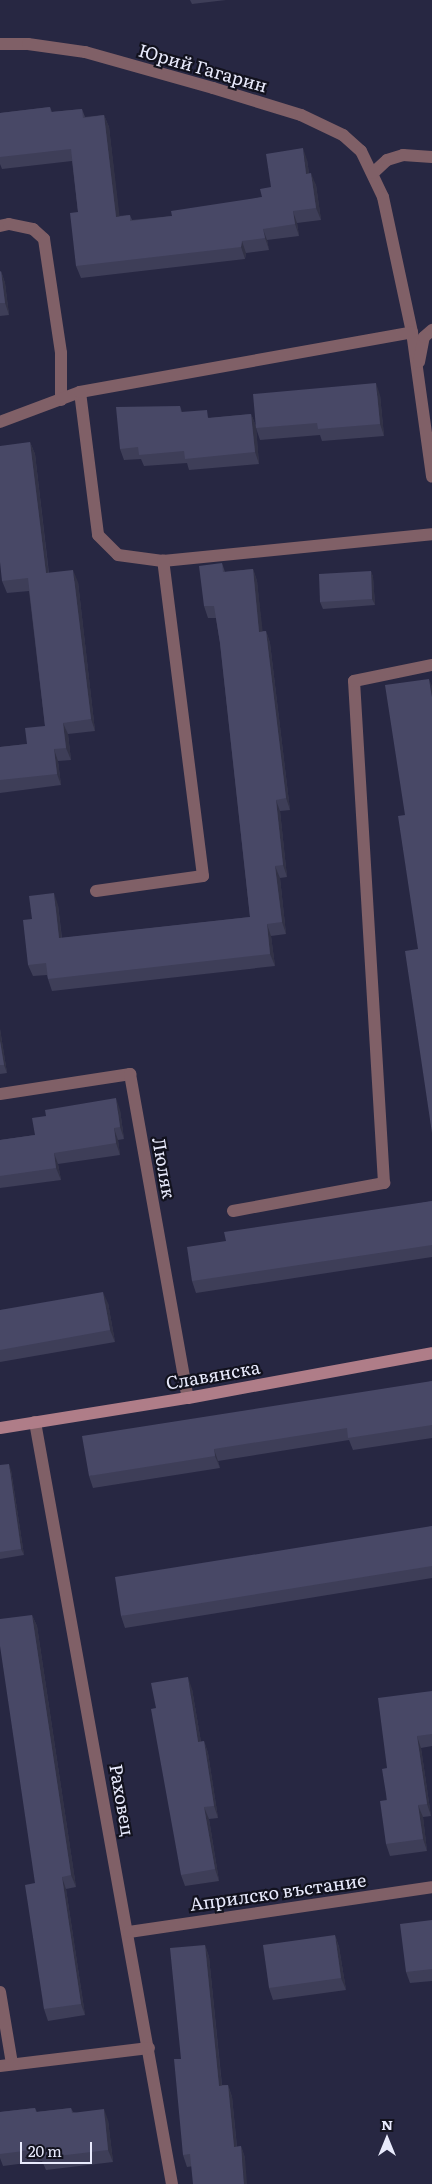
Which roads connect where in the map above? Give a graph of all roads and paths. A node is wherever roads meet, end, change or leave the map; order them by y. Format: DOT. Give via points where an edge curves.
graph roads {
  1 [pos="0,44"];
  2 [pos="432,157"];
  3 [pos="373,173"];
  4 [pos="0,226"];
  5 [pos="432,330"];
  6 [pos="412,332"];
  7 [pos="417,372"];
  8 [pos="80,392"];
  9 [pos="61,400"];
  10 [pos="0,422"];
  11 [pos="432,476"];
  12 [pos="432,534"];
  13 [pos="163,561"];
  14 [pos="432,665"];
  15 [pos="96,891"];
  16 [pos="0,1094"];
  17 [pos="232,1211"];
  18 [pos="432,1352"];
  19 [pos="188,1398"];
  20 [pos="35,1422"];
  21 [pos="0,1428"];
  22 [pos="432,1887"];
  23 [pos="129,1932"];
  24 [pos="0,1992"];
  25 [pos="149,2048"];
  26 [pos="6,2065"];
  27 [pos="172,2184"];
  1 -- 3 [label="street, Юрий Гагарин" via="28,44 85,52 301,115 344,136 361,151"];
  2 -- 3 [label="street" via="403,155 387,160"];
  3 -- 6 [label="street, Юрий Гагарин" via="383,197"];
  4 -- 9 [label="street" via="10,224 33,229 44,239 61,353"];
  5 -- 7 [label="street" via="424,337"];
  6 -- 7 [label="street, Юрий Гагарин"];
  6 -- 8 [label="street"];
  7 -- 11 [label="street, Юрий Гагарин"];
  8 -- 9 [label="street"];
  8 -- 13 [label="street" via="98,535 118,555"];
  9 -- 10 [label="street"];
  12 -- 13 [label="street"];
  13 -- 15 [label="street" via="203,876"];
  14 -- 17 [label="street" via="354,681 384,1183"];
  16 -- 19 [label="street, Люляк" via="130,1074"];
  18 -- 19 [label="street, Славянска"];
  19 -- 20 [label="street, Славянска"];
  20 -- 21 [label="street, Славянска"];
  20 -- 23 [label="street, Раховец"];
  22 -- 23 [label="street, Априлско въстание"];
  23 -- 25 [label="street, Раховец"];
  24 -- 26 [label="street"];
  25 -- 26 [label="street"];
  25 -- 27 [label="street, Раховец"];
}
